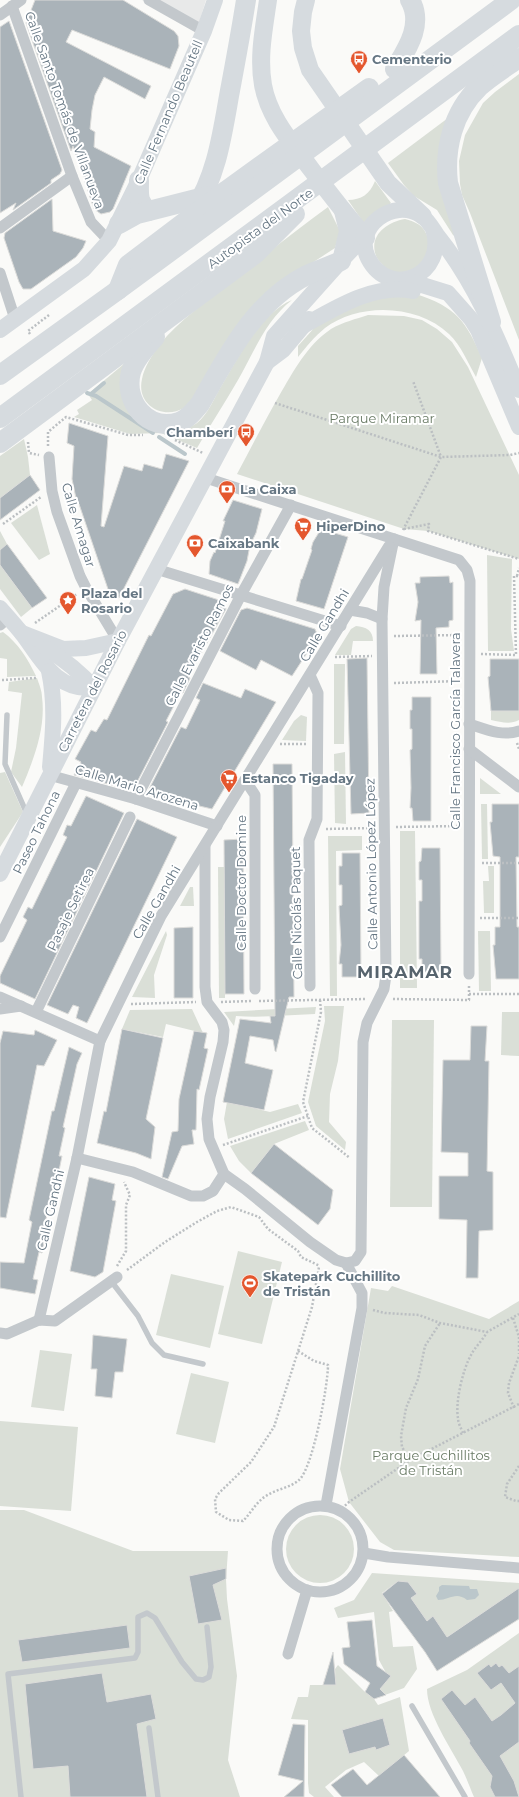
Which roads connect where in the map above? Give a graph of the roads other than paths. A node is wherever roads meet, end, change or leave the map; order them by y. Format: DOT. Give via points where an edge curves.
graph roads {
  1 [pos="149,0"];
  2 [pos="215,0"];
  3 [pos="246,0"];
  4 [pos="268,0"];
  5 [pos="306,0"];
  6 [pos="410,0"];
  7 [pos="487,0"];
  8 [pos="511,0"];
  9 [pos="16,3"];
  10 [pos="0,15"];
  11 [pos="204,31"];
  12 [pos="519,36"];
  13 [pos="519,58"];
  14 [pos="395,69"];
  15 [pos="340,169"];
  16 [pos="72,176"];
  17 [pos="139,180"];
  18 [pos="227,190"];
  19 [pos="202,198"];
  20 [pos="149,211"];
  21 [pos="343,211"];
  22 [pos="189,218"];
  23 [pos="428,223"];
  24 [pos="119,224"];
  25 [pos="0,228"];
  26 [pos="366,238"];
  27 [pos="109,241"];
  28 [pos="341,261"];
  29 [pos="0,273"];
  30 [pos="400,280"];
  31 [pos="118,290"];
  32 [pos="459,304"];
  33 [pos="169,318"];
  34 [pos="15,319"];
  35 [pos="491,322"];
  36 [pos="303,326"];
  37 [pos="0,330"];
  38 [pos="80,360"];
  39 [pos="267,362"];
  40 [pos="0,375"];
  41 [pos="519,390"];
  42 [pos="0,418"];
  43 [pos="24,425"];
  44 [pos="519,427"];
  45 [pos="0,443"];
  46 [pos="48,457"];
  47 [pos="206,478"];
  48 [pos="291,505"];
  49 [pos="394,539"];
  50 [pos="156,570"];
  51 [pos="368,580"];
  52 [pos="384,587"];
  53 [pos="240,595"];
  54 [pos="350,610"];
  55 [pos="3,617"];
  56 [pos="382,619"];
  57 [pos="340,626"];
  58 [pos="22,633"];
  59 [pos="118,641"];
  60 [pos="50,674"];
  61 [pos="310,675"];
  62 [pos="94,688"];
  63 [pos="7,715"];
  64 [pos="469,724"];
  65 [pos="519,731"];
  66 [pos="469,749"];
  67 [pos="49,775"];
  68 [pos="245,780"];
  69 [pos="76,783"];
  70 [pos="519,787"];
  71 [pos="136,799"];
  72 [pos="130,817"];
  73 [pos="29,818"];
  74 [pos="217,826"];
  75 [pos="205,846"];
  76 [pos="0,874"];
  77 [pos="0,937"];
  78 [pos="469,974"];
  79 [pos="310,986"];
  80 [pos="255,989"];
  81 [pos="0,997"];
  82 [pos="21,1006"];
  83 [pos="0,1009"];
  84 [pos="36,1012"];
  85 [pos="100,1041"];
  86 [pos="77,1158"];
  87 [pos="224,1174"];
  88 [pos="346,1263"];
  89 [pos="116,1278"];
  90 [pos="39,1320"];
  91 [pos="0,1333"];
  92 [pos="203,1364"];
  93 [pos="326,1505"];
  94 [pos="364,1553"];
  95 [pos="519,1568"];
  96 [pos="307,1590"];
  97 [pos="207,1627"];
  98 [pos="288,1654"];
  99 [pos="412,1706"];
  100 [pos="149,1728"];
  101 [pos="21,1797"];
  102 [pos="158,1797"];
  103 [pos="465,1797"];
  1 -- 11 [label="street"];
  2 -- 11 [label="main road, Calle Fernando Beautell"];
  3 -- 19 [label="highway" via="220,143"];
  4 -- 21 [label="main road" via="261,56 266,100 279,125"];
  5 -- 23 [label="main road" via="301,31 310,70 388,183"];
  6 -- 14 [label="highway" via="415,24 411,42"];
  7 -- 14 [label="highway"];
  8 -- 31 [label="highway"];
  9 -- 10 [label="street"];
  9 -- 16 [label="street, Calle Santo Tomás de Villanueva"];
  11 -- 17 [label="main road, Calle Fernando Beautell"];
  12 -- 15 [label="highway, Autopista del Norte"];
  13 -- 35 [label="highway" via="480,86 468,99 454,123 446,167 448,183"];
  14 -- 18 [label="highway"];
  15 -- 33 [label="highway" via="255,254"];
  15 -- 38 [label="highway, Autopista del Norte"];
  16 -- 25 [label="street"];
  16 -- 27 [label="street, Calle Santo Tomás de Villanueva" via="91,222"];
  17 -- 20 [label="highway" via="139,200"];
  17 -- 24 [label="main road, Calle Fernando Beautell"];
  18 -- 19 [label="highway"];
  18 -- 22 [label="highway"];
  19 -- 20 [label="highway"];
  19 -- 22 [label="highway"];
  20 -- 24 [label="highway" via="137,214"];
  21 -- 26 [label="main road"];
  21 -- 28 [label="main road" via="348,230"];
  22 -- 31 [label="highway" via="128,265"];
  23 -- 26 [label="main road" via="410,210 390,211 377,218"];
  23 -- 30 [label="main road" via="436,238 434,257 424,271"];
  23 -- 35 [label="main road" via="448,248"];
  24 -- 27 [label="main road, Calle Fernando Beautell"];
  26 -- 28 [label="main road, Carretera del Rosario"];
  26 -- 30 [label="main road" via="368,258 379,272"];
  27 -- 34 [label="main road, Calle Fernando Beautell" via="84,269"];
  28 -- 33 [label="highway" via="306,276 266,306 247,326 192,414 169,424 157,422 135,407 130,397 129,384 131,371 139,356"];
  28 -- 39 [label="main road, Carretera del Rosario" via="274,336"];
  29 -- 34 [label="street"];
  30 -- 32 [label="main road" via="448,294"];
  30 -- 36 [label="main road, Carretera del Rosario" via="352,291 335,299 317,310"];
  31 -- 40 [label="highway"];
  32 -- 36 [label="main road" via="429,294 393,290 345,303"];
  32 -- 44 [label="main road" via="478,330"];
  33 -- 43 [label="highway"];
  34 -- 37 [label="main road, Calle Fernando Beautell"];
  35 -- 41 [label="main road"];
  36 -- 39 [label="main road, Carretera del Rosario" via="283,350"];
  38 -- 42 [label="highway, Autopista del Norte"];
  38 -- 43 [label="highway"];
  39 -- 47 [label="main road, Carretera del Rosario"];
  43 -- 45 [label="highway"];
  46 -- 59 [label="street, Calle Amagar" via="52,491 58,512 86,588"];
  47 -- 48 [label="street, Calle Francisco García Talavera"];
  47 -- 50 [label="main road, Carretera del Rosario"];
  48 -- 49 [label="street, Calle Francisco García Talavera"];
  48 -- 53 [label="street, Calle Evaristo Ramos"];
  49 -- 51 [label="street, Calle Gandhi"];
  49 -- 52 [label="street, Calle Antonio López López"];
  49 -- 64 [label="street, Calle Francisco García Talavera" via="459,560 467,570 470,581"];
  50 -- 53 [label="street"];
  50 -- 59 [label="main road, Carretera del Rosario"];
  51 -- 52 [label="street"];
  51 -- 54 [label="street, Calle Gandhi"];
  52 -- 56 [label="street, Calle Antonio López López"];
  53 -- 57 [label="street"];
  53 -- 71 [label="street, Calle Evaristo Ramos"];
  54 -- 56 [label="street"];
  54 -- 57 [label="street, Calle Gandhi"];
  55 -- 58 [label="main road"];
  56 -- 88 [label="street, Calle Antonio López López" via="386,975 384,989 367,1023 363,1042 361,1252 356,1261"];
  57 -- 61 [label="street, Calle Gandhi"];
  58 -- 59 [label="main road" via="63,649 86,648"];
  58 -- 60 [label="main road"];
  58 -- 62 [label="main road" via="62,658"];
  59 -- 62 [label="main road, Carretera del Rosario"];
  60 -- 62 [label="main road" via="73,687"];
  60 -- 67 [label="main road" via="54,692 54,726"];
  61 -- 68 [label="street, Calle Gandhi"];
  61 -- 79 [label="street, Calle Nicolás Paquet" via="318,693 317,819 309,840"];
  62 -- 67 [label="main road, Carretera del Rosario"];
  63 -- 73 [label="lane" via="5,764"];
  64 -- 65 [label="street" via="495,733"];
  64 -- 66 [label="street, Calle Francisco García Talavera"];
  66 -- 70 [label="street"];
  66 -- 78 [label="street, Calle Francisco García Talavera"];
  67 -- 69 [label="street, Calle Mario Arozena"];
  67 -- 73 [label="main road, Carretera del Rosario"];
  68 -- 74 [label="street, Calle Gandhi"];
  68 -- 80 [label="street, Calle Doctor Domine" via="255,795"];
  69 -- 71 [label="street, Calle Mario Arozena"];
  69 -- 77 [label="street, Paseo Tahona"];
  71 -- 74 [label="street, Calle Mario Arozena"];
  72 -- 84 [label="street, Pasaje Setirea"];
  73 -- 76 [label="main road, Carretera del Rosario"];
  74 -- 75 [label="street, Calle Gandhi"];
  75 -- 85 [label="street, Calle Gandhi" via="161,916"];
  75 -- 87 [label="street" via="205,987 207,1002 222,1022 224,1030 207,1119 209,1139"];
  81 -- 82 [label="street"];
  82 -- 83 [label="street"];
  82 -- 84 [label="street"];
  84 -- 85 [label="street"];
  85 -- 86 [label="street, Calle Gandhi"];
  86 -- 87 [label="street" via="123,1169 191,1196 203,1196 213,1191"];
  86 -- 90 [label="street, Calle Gandhi"];
  87 -- 88 [label="street" via="328,1255"];
  88 -- 93 [label="street" via="362,1292 362,1308"];
  89 -- 90 [label="street" via="55,1321"];
  89 -- 92 [label="lane" via="152,1343 164,1356"];
  90 -- 91 [label="street" via="7,1334"];
  93 -- 94 [label="street" via="347,1514 361,1532"];
  93 -- 96 [label="street" via="302,1509 284,1525 276,1545 278,1565 290,1582"];
  94 -- 95 [label="street" via="388,1558"];
  94 -- 96 [label="street" via="358,1572 346,1585 326,1593"];
  96 -- 98 [label="street"];
  97 -- 101 [label="lane" via="211,1667 209,1677 204,1680 196,1679 182,1662 155,1618 147,1613 138,1617 138,1652 135,1658 8,1674"];
  99 -- 103 [label="lane"];
  100 -- 102 [label="lane"];
}
